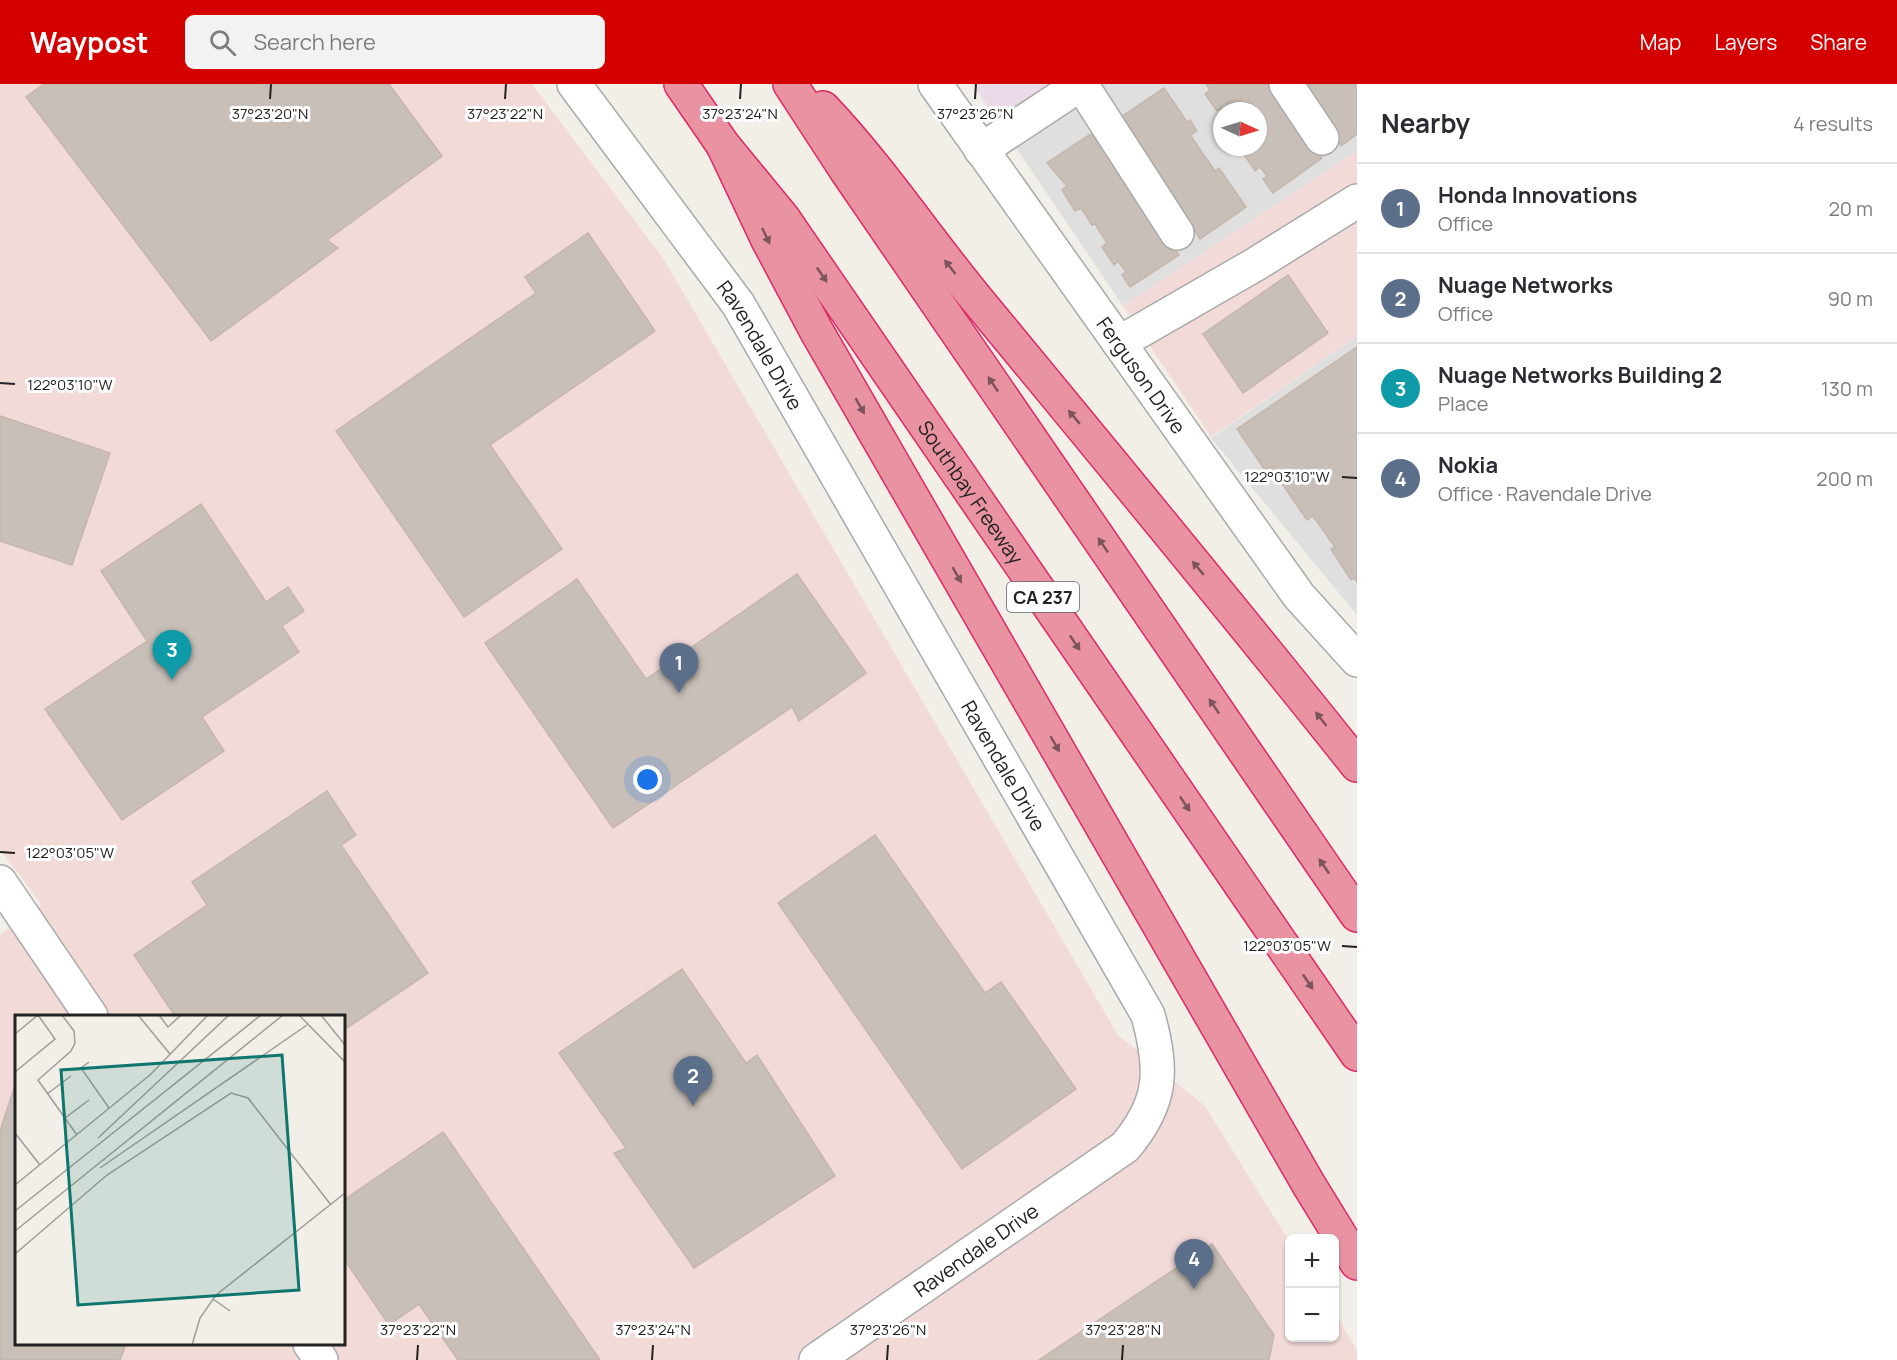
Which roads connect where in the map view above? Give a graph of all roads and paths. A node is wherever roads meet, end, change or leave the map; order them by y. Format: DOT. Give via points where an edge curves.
graph roads {
  1 [pos="574,84"];
  2 [pos="681,84"];
  3 [pos="790,84"];
  4 [pos="801,84"];
  5 [pos="935,84"];
  6 [pos="1081,84"];
  7 [pos="1286,84"];
  8 [pos="1322,138"];
  9 [pos="723,145"];
  10 [pos="981,150"];
  11 [pos="1357,201"];
  12 [pos="1177,233"];
  13 [pos="1119,343"];
  14 [pos="1357,660"];
  15 [pos="1357,765"];
  16 [pos="0,882"];
  17 [pos="1357,915"];
  18 [pos="89,1015"];
  19 [pos="1357,1054"];
  20 [pos="1357,1263"];
  21 [pos="311,1345"];
  22 [pos="321,1360"];
  23 [pos="816,1360"];
  1 -- 23 [label="street, Ravendale Drive" via="738,304 1148,1015 1157,1049 1153,1105 1125,1147"];
  2 -- 9 [label="highway, Southbay Freeway / CA 237"];
  17 -- 3 [label="highway, one-way"];
  15 -- 4 [label="highway, one-way" via="949,266 854,140"];
  5 -- 10 [label="street, Ferguson Drive"];
  6 -- 10 [label="street"];
  6 -- 12 [label="street"];
  7 -- 8 [label="street"];
  9 -- 19 [label="highway, Southbay Freeway / CA 237, one-way" via="783,218"];
  9 -- 20 [label="highway, one-way" via="823,343"];
  10 -- 13 [label="street, Ferguson Drive"];
  11 -- 13 [label="street"];
  13 -- 14 [label="street, Ferguson Drive" via="1299,596"];
  16 -- 18 [label="street"];
  21 -- 22 [label="street"];
}
